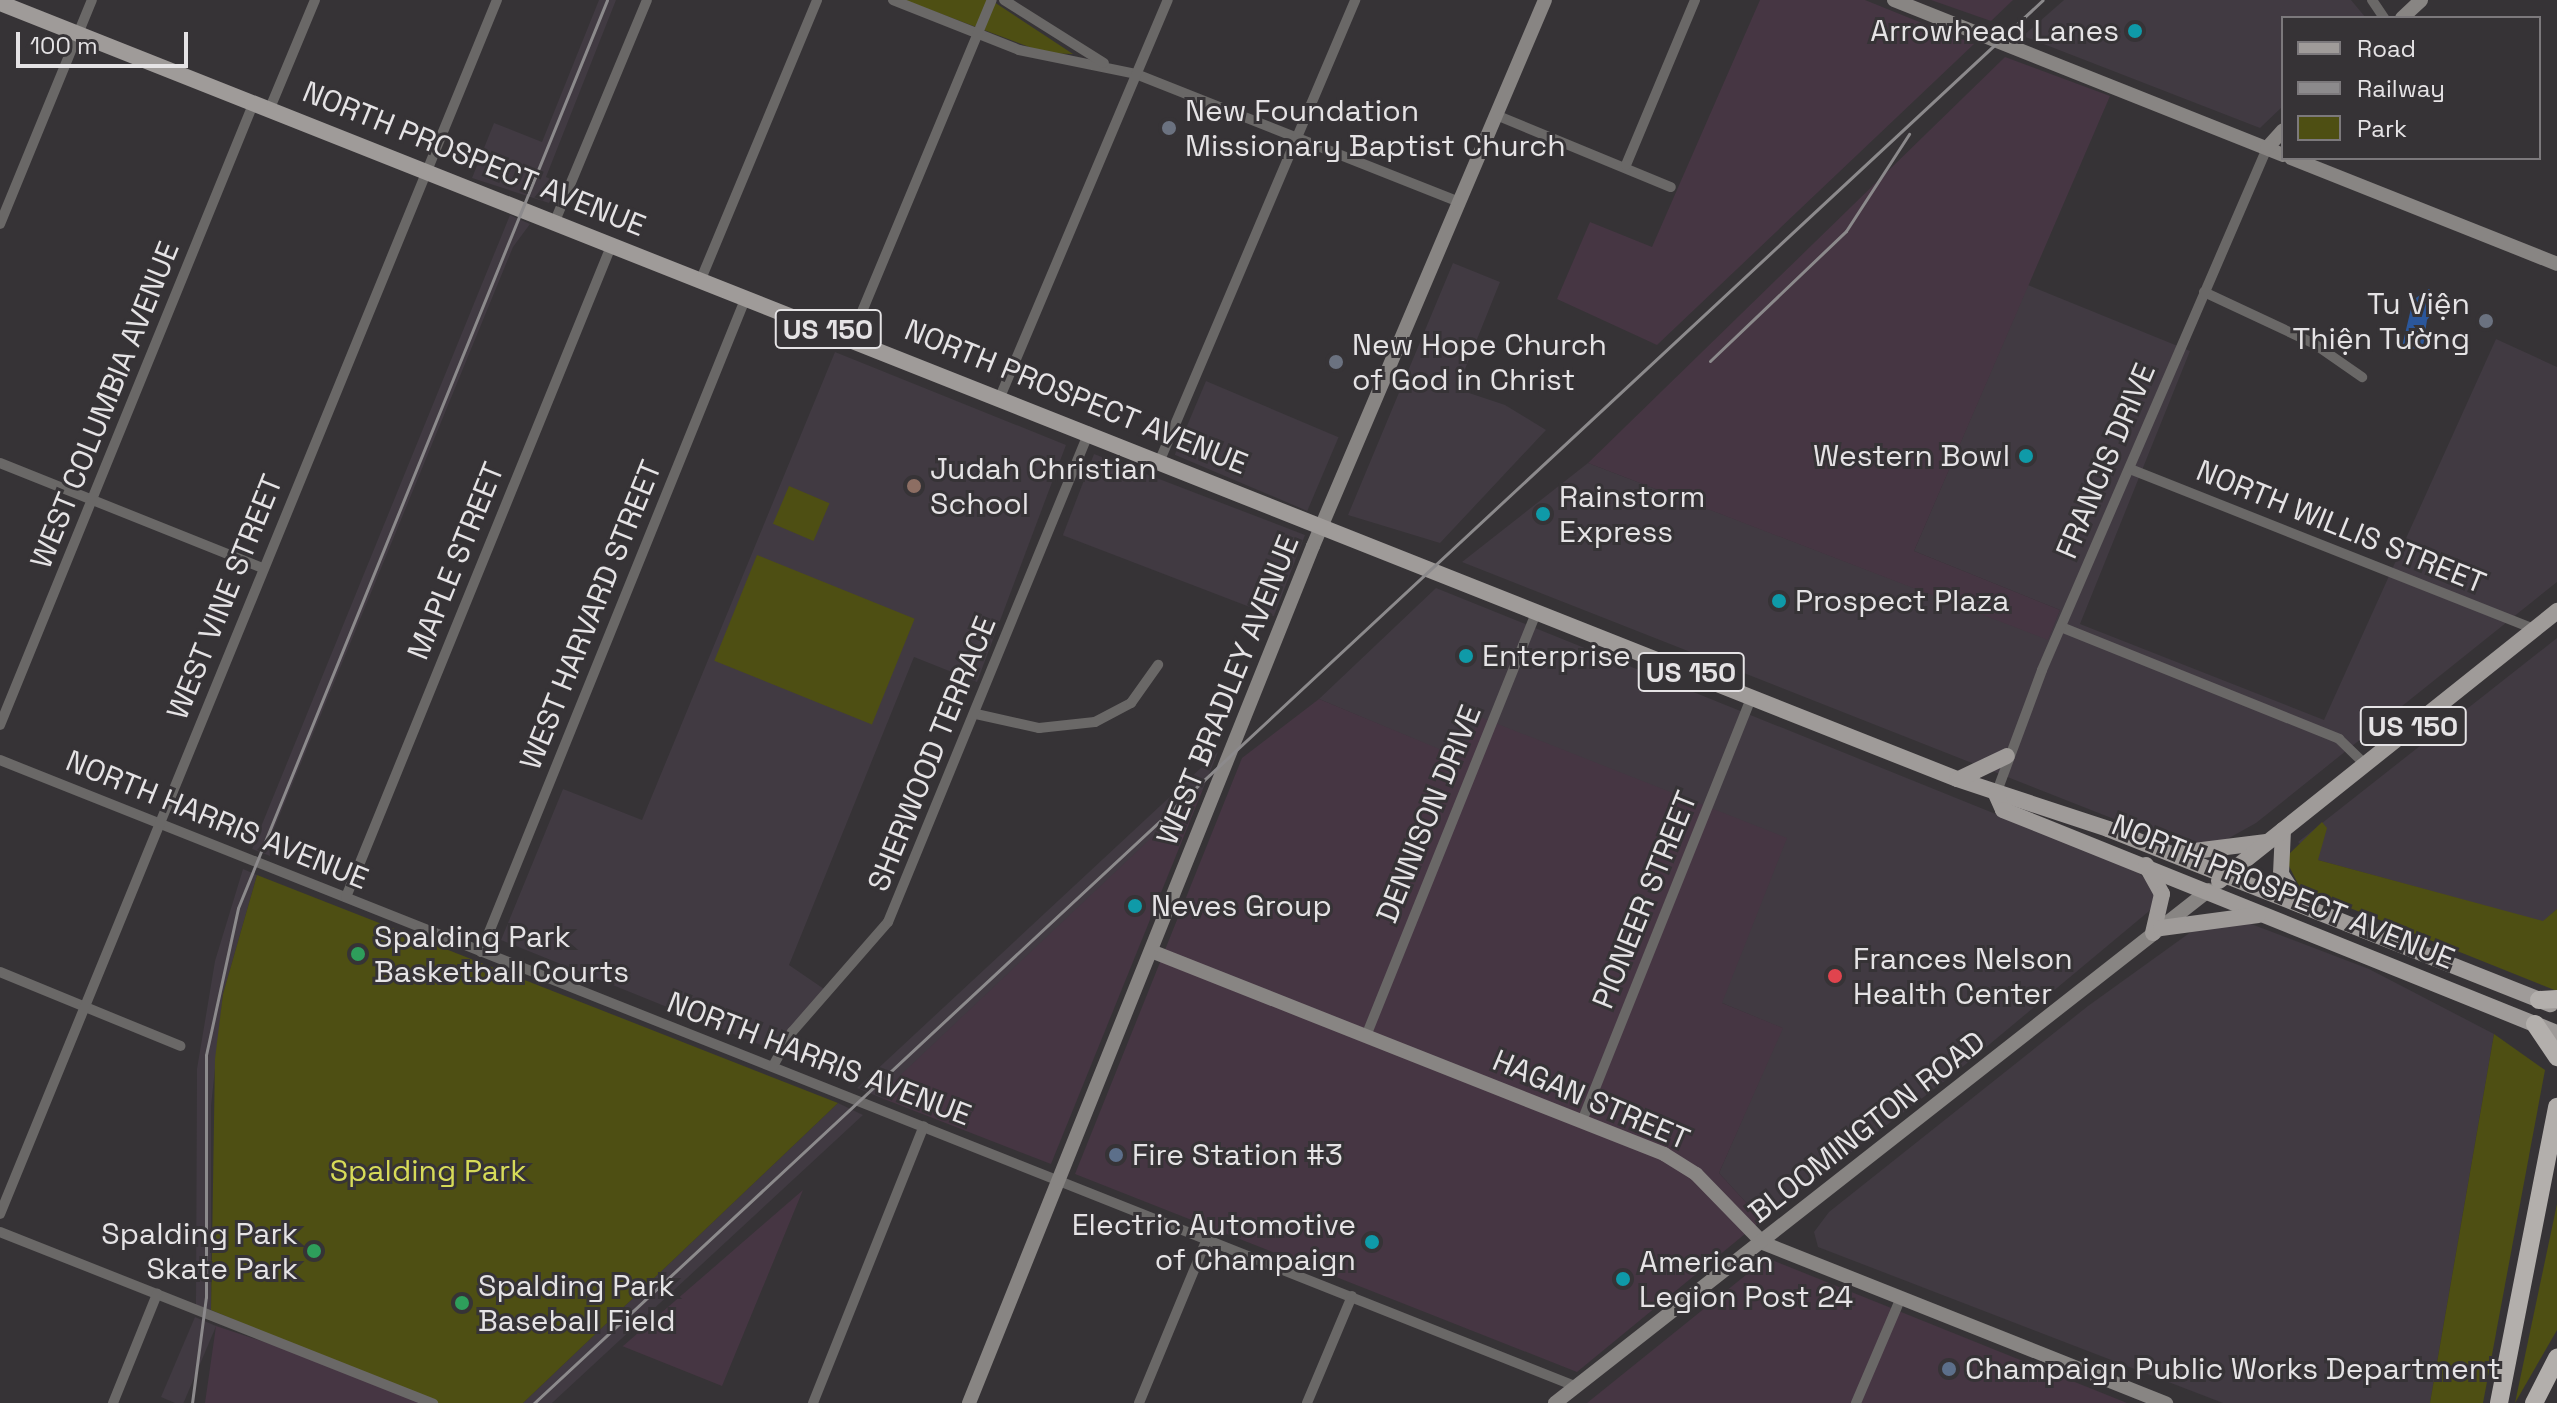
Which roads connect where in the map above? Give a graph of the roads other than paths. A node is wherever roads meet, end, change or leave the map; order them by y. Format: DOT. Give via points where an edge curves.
graph roads {
  1 [pos="92,0"];
  2 [pos="315,0"];
  3 [pos="497,0"];
  4 [pos="647,0"];
  5 [pos="817,0"];
  6 [pos="893,0"];
  7 [pos="992,0"];
  8 [pos="1004,0"];
  9 [pos="1168,0"];
  10 [pos="1355,0"];
  11 [pos="1545,0"];
  12 [pos="1695,0"];
  13 [pos="1894,0"];
  14 [pos="2421,0"];
  15 [pos="0,3"];
  16 [pos="2404,16"];
  17 [pos="78,34"];
  18 [pos="978,34"];
  19 [pos="1105,64"];
  20 [pos="1136,74"];
  21 [pos="262,105"];
  22 [pos="1496,115"];
  23 [pos="2281,132"];
  24 [pos="1297,137"];
  25 [pos="2267,148"];
  26 [pos="2281,154"];
  27 [pos="2296,160"];
  28 [pos="1626,165"];
  29 [pos="426,170"];
  30 [pos="1671,187"];
  31 [pos="1459,202"];
  32 [pos="555,221"];
  33 [pos="0,224"];
  34 [pos="612,244"];
  35 [pos="2557,264"];
  36 [pos="701,279"];
  37 [pos="2204,292"];
  38 [pos="746,297"];
  39 [pos="851,338"];
  40 [pos="2362,377"];
  41 [pos="1000,397"];
  42 [pos="1089,432"];
  43 [pos="1160,460"];
  44 [pos="0,463"];
  45 [pos="2130,469"];
  46 [pos="92,499"];
  47 [pos="1322,524"];
  48 [pos="263,568"];
  49 [pos="1537,610"];
  50 [pos="2557,611"];
  51 [pos="2061,627"];
  52 [pos="2535,629"];
  53 [pos="1158,665"];
  54 [pos="1752,697"];
  55 [pos="976,714"];
  56 [pos="0,725"];
  57 [pos="2007,756"];
  58 [pos="0,760"];
  59 [pos="2365,764"];
  60 [pos="1957,779"];
  61 [pos="1996,794"];
  62 [pos="159,822"];
  63 [pos="2283,830"];
  64 [pos="2268,841"];
  65 [pos="2169,852"];
  66 [pos="2145,864"];
  67 [pos="2224,877"];
  68 [pos="2209,890"];
  69 [pos="346,897"];
  70 [pos="2305,909"];
  71 [pos="2260,915"];
  72 [pos="2157,930"];
  73 [pos="1151,951"];
  74 [pos="481,952"];
  75 [pos="0,972"];
  76 [pos="2548,999"];
  77 [pos="85,1006"];
  78 [pos="2557,1007"];
  79 [pos="2535,1024"];
  80 [pos="2557,1033"];
  81 [pos="1366,1036"];
  82 [pos="180,1046"];
  83 [pos="2557,1057"];
  84 [pos="773,1066"];
  85 [pos="2557,1107"];
  86 [pos="1582,1121"];
  87 [pos="924,1126"];
  88 [pos="1059,1179"];
  89 [pos="0,1214"];
  90 [pos="0,1232"];
  91 [pos="1207,1239"];
  92 [pos="1763,1243"];
  93 [pos="157,1294"];
  94 [pos="1352,1296"];
  95 [pos="1900,1300"];
  96 [pos="2557,1358"];
  97 [pos="1575,1386"];
  98 [pos="113,1403"];
  99 [pos="433,1403"];
  100 [pos="813,1403"];
  101 [pos="969,1403"];
  102 [pos="1139,1403"];
  103 [pos="1307,1403"];
  104 [pos="1555,1403"];
  105 [pos="1856,1403"];
  106 [pos="2166,1403"];
  107 [pos="2499,1403"];
  108 [pos="2534,1403"];
  1 -- 17 [label="street"];
  2 -- 21 [label="street, WEST COLUMBIA AVENUE"];
  3 -- 29 [label="street, WEST VINE STREET"];
  4 -- 32 [label="street"];
  5 -- 36 [label="street"];
  6 -- 18 [label="street"];
  7 -- 18 [label="street"];
  8 -- 19 [label="street"];
  9 -- 20 [label="street"];
  10 -- 24 [label="street"];
  11 -- 22 [label="main road, WEST BRADLEY AVENUE"];
  12 -- 28 [label="street"];
  13 -- 25 [label="main road"];
  14 -- 16 [label="main road"];
  15 -- 17 [label="main road, NORTH PROSPECT AVENUE / US 150"];
  17 -- 21 [label="main road, NORTH PROSPECT AVENUE / US 150"];
  17 -- 33 [label="street"];
  18 -- 19 [label="street" via="1043,57"];
  18 -- 39 [label="street"];
  19 -- 20 [label="street"];
  20 -- 24 [label="street"];
  20 -- 41 [label="street"];
  21 -- 29 [label="main road, NORTH PROSPECT AVENUE / US 150"];
  21 -- 46 [label="street, WEST COLUMBIA AVENUE"];
  22 -- 28 [label="street"];
  22 -- 31 [label="main road, WEST BRADLEY AVENUE"];
  23 -- 25 [label="main road"];
  24 -- 31 [label="street"];
  24 -- 43 [label="street"];
  25 -- 26 [label="main road"];
  25 -- 37 [label="street, FRANCIS DRIVE"];
  27 -- 35 [label="main road"];
  28 -- 30 [label="street"];
  29 -- 32 [label="main road, NORTH PROSPECT AVENUE / US 150"];
  29 -- 48 [label="street, WEST VINE STREET"];
  31 -- 47 [label="main road, WEST BRADLEY AVENUE"];
  32 -- 34 [label="main road, NORTH PROSPECT AVENUE / US 150"];
  34 -- 36 [label="main road, NORTH PROSPECT AVENUE / US 150"];
  34 -- 69 [label="street, MAPLE STREET"];
  36 -- 38 [label="main road, NORTH PROSPECT AVENUE / US 150"];
  37 -- 40 [label="street" via="2313,343"];
  37 -- 45 [label="street, FRANCIS DRIVE"];
  38 -- 39 [label="main road, NORTH PROSPECT AVENUE / US 150"];
  38 -- 74 [label="street, WEST HARVARD STREET"];
  39 -- 41 [label="main road, NORTH PROSPECT AVENUE / US 150"];
  41 -- 42 [label="main road, NORTH PROSPECT AVENUE / US 150"];
  42 -- 43 [label="main road, NORTH PROSPECT AVENUE / US 150"];
  42 -- 55 [label="street, SHERWOOD TERRACE"];
  43 -- 47 [label="main road, NORTH PROSPECT AVENUE / US 150"];
  44 -- 46 [label="street"];
  45 -- 51 [label="street, FRANCIS DRIVE"];
  45 -- 52 [label="street, NORTH WILLIS STREET"];
  46 -- 48 [label="street"];
  46 -- 56 [label="street, WEST COLUMBIA AVENUE"];
  47 -- 49 [label="main road, NORTH PROSPECT AVENUE / US 150"];
  47 -- 73 [label="main road, WEST BRADLEY AVENUE"];
  48 -- 62 [label="street, WEST VINE STREET"];
  49 -- 54 [label="main road, NORTH PROSPECT AVENUE / US 150"];
  49 -- 81 [label="street, DENNISON DRIVE"];
  50 -- 52 [label="main road, US 150"];
  51 -- 57 [label="street, FRANCIS DRIVE"];
  51 -- 59 [label="street" via="2339,739"];
  52 -- 59 [label="main road, US 150"];
  53 -- 55 [label="street" via="1131,703 1082,725 1039,728"];
  54 -- 60 [label="main road, NORTH PROSPECT AVENUE / US 150"];
  54 -- 86 [label="street, PIONEER STREET"];
  55 -- 84 [label="street, SHERWOOD TERRACE" via="888,922 792,1032"];
  57 -- 60 [label="main road"];
  57 -- 61 [label="street, FRANCIS DRIVE"];
  58 -- 62 [label="street, NORTH HARRIS AVENUE"];
  59 -- 63 [label="main road, US 150"];
  60 -- 61 [label="main road, NORTH PROSPECT AVENUE / US 150"];
  61 -- 65 [label="main road, NORTH PROSPECT AVENUE / US 150" via="2010,792"];
  61 -- 66 [label="main road, NORTH PROSPECT AVENUE / US 150" via="2003,810"];
  62 -- 69 [label="street, NORTH HARRIS AVENUE"];
  62 -- 77 [label="street, WEST VINE STREET"];
  63 -- 64 [label="main road, US 150"];
  63 -- 70 [label="main road" via="2281,874"];
  64 -- 65 [label="main road"];
  64 -- 67 [label="main road, US 150"];
  65 -- 67 [label="main road, NORTH PROSPECT AVENUE"];
  66 -- 68 [label="main road, NORTH PROSPECT AVENUE / US 150"];
  66 -- 72 [label="main road" via="2162,894"];
  67 -- 68 [label="main road, US 150"];
  67 -- 70 [label="main road, NORTH PROSPECT AVENUE"];
  68 -- 71 [label="main road, NORTH PROSPECT AVENUE"];
  68 -- 72 [label="main road, BLOOMINGTON ROAD"];
  69 -- 74 [label="street, NORTH HARRIS AVENUE"];
  70 -- 76 [label="main road, NORTH PROSPECT AVENUE"];
  71 -- 72 [label="main road"];
  71 -- 79 [label="main road, NORTH PROSPECT AVENUE"];
  72 -- 92 [label="main road, BLOOMINGTON ROAD"];
  73 -- 81 [label="main road, HAGAN STREET"];
  73 -- 88 [label="main road, WEST BRADLEY AVENUE"];
  74 -- 84 [label="street, NORTH HARRIS AVENUE"];
  75 -- 77 [label="street"];
  76 -- 78 [label="main road, NORTH PROSPECT AVENUE"];
  77 -- 82 [label="street"];
  77 -- 89 [label="street, WEST VINE STREET"];
  79 -- 80 [label="main road, NORTH PROSPECT AVENUE"];
  79 -- 83 [label="highway"];
  81 -- 86 [label="main road, HAGAN STREET"];
  84 -- 87 [label="street, NORTH HARRIS AVENUE"];
  85 -- 107 [label="highway"];
  86 -- 92 [label="main road, HAGAN STREET" via="1688,1167"];
  87 -- 88 [label="street, NORTH HARRIS AVENUE"];
  87 -- 100 [label="street"];
  88 -- 91 [label="street, NORTH HARRIS AVENUE"];
  88 -- 101 [label="main road, WEST BRADLEY AVENUE"];
  90 -- 93 [label="street"];
  91 -- 94 [label="street, NORTH HARRIS AVENUE"];
  91 -- 102 [label="street"];
  92 -- 95 [label="main road, HAGAN STREET"];
  92 -- 97 [label="main road, BLOOMINGTON ROAD"];
  93 -- 98 [label="street"];
  93 -- 99 [label="street"];
  94 -- 97 [label="street, NORTH HARRIS AVENUE"];
  94 -- 103 [label="street"];
  95 -- 105 [label="street"];
  95 -- 106 [label="main road, HAGAN STREET"];
  96 -- 108 [label="highway"];
  97 -- 104 [label="main road, BLOOMINGTON ROAD"];
}
